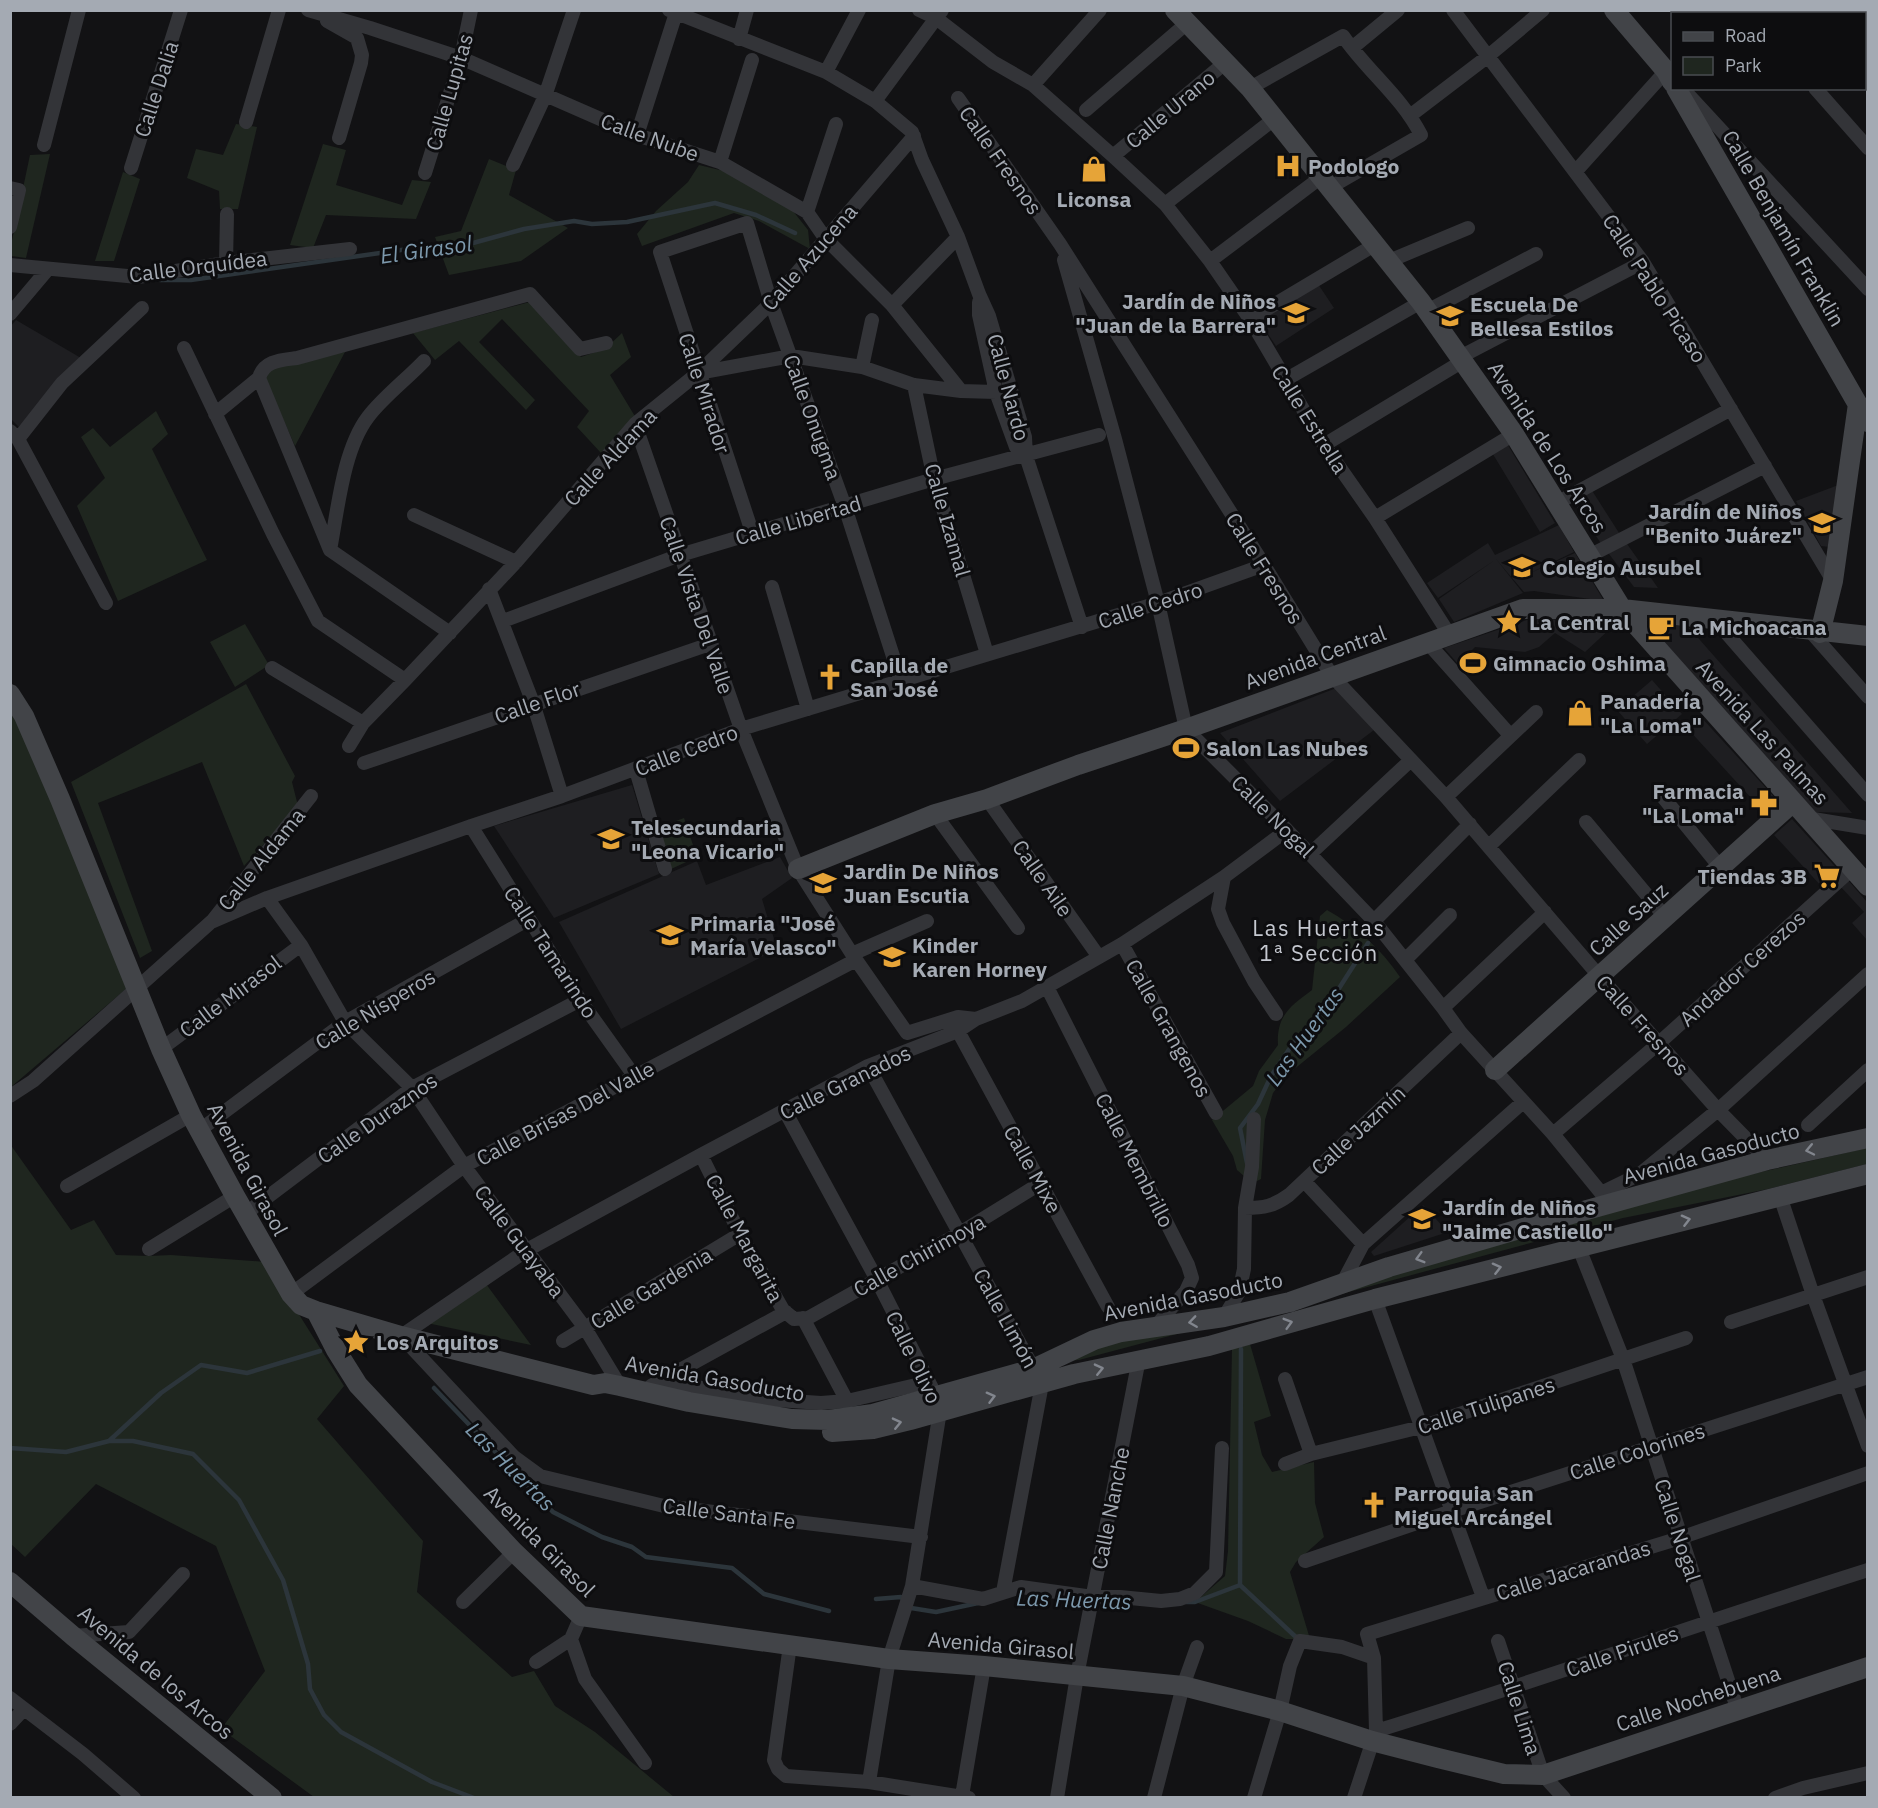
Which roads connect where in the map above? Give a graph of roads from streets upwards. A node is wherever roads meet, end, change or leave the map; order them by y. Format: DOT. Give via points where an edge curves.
graph roads {
  1 [pos="79,10"];
  2 [pos="181,10"];
  3 [pos="279,10"];
  4 [pos="307,10"];
  5 [pos="471,10"];
  6 [pos="574,10"];
  7 [pos="747,10"];
  8 [pos="859,10"];
  9 [pos="919,10"];
  10 [pos="1100,10"];
  11 [pos="1398,10"];
  12 [pos="1453,10"];
  13 [pos="1543,10"];
  14 [pos="1614,10"];
  15 [pos="672,12"];
  16 [pos="939,14"];
  17 [pos="1181,17"];
  18 [pos="739,39"];
  19 [pos="1352,48"];
  20 [pos="1487,57"];
  21 [pos="461,58"];
  22 [pos="752,60"];
  23 [pos="1226,62"];
  24 [pos="826,72"];
  25 [pos="1670,77"];
  26 [pos="1033,85"];
  27 [pos="1251,88"];
  28 [pos="1677,90"];
  29 [pos="1684,90"];
  30 [pos="1817,90"];
  31 [pos="544,96"];
  32 [pos="958,98"];
  33 [pos="875,101"];
  34 [pos="1086,110"];
  35 [pos="1411,115"];
  36 [pos="1274,119"];
  37 [pos="246,122"];
  38 [pos="836,124"];
  39 [pos="913,134"];
  40 [pos="637,135"];
  41 [pos="339,138"];
  42 [pos="44,145"];
  43 [pos="1868,148"];
  44 [pos="1113,156"];
  45 [pos="720,162"];
  46 [pos="513,165"];
  47 [pos="131,168"];
  48 [pos="1576,171"];
  49 [pos="426,173"];
  50 [pos="1325,183"];
  51 [pos="15,189"];
  52 [pos="1165,204"];
  53 [pos="807,212"];
  54 [pos="227,214"];
  55 [pos="10,227"];
  56 [pos="1468,228"];
  57 [pos="958,237"];
  58 [pos="825,238"];
  59 [pos="1060,244"];
  60 [pos="1376,244"];
  61 [pos="350,249"];
  62 [pos="660,252"];
  63 [pos="1536,254"];
  64 [pos="1210,261"];
  65 [pos="1389,261"];
  66 [pos="1643,262"];
  67 [pos="226,263"];
  68 [pos="10,264"];
  69 [pos="47,270"];
  70 [pos="1868,289"];
  71 [pos="979,294"];
  72 [pos="771,303"];
  73 [pos="892,304"];
  74 [pos="1424,307"];
  75 [pos="142,308"];
  76 [pos="10,314"];
  77 [pos="1250,319"];
  78 [pos="872,320"];
  79 [pos="606,342"];
  80 [pos="184,348"];
  81 [pos="791,356"];
  82 [pos="1461,359"];
  83 [pos="424,361"];
  84 [pos="862,368"];
  85 [pos="698,373"];
  86 [pos="259,378"];
  87 [pos="1285,380"];
  88 [pos="914,385"];
  89 [pos="961,391"];
  90 [pos="996,392"];
  91 [pos="1858,404"];
  92 [pos="1731,409"];
  93 [pos="215,414"];
  94 [pos="1868,422"];
  95 [pos="635,424"];
  96 [pos="1514,434"];
  97 [pos="14,435"];
  98 [pos="1099,435"];
  99 [pos="1324,445"];
  100 [pos="1026,456"];
  101 [pos="1765,466"];
  102 [pos="934,479"];
  103 [pos="1557,503"];
  104 [pos="845,507"];
  105 [pos="414,515"];
  106 [pos="1375,518"];
  107 [pos="752,532"];
  108 [pos="330,550"];
  109 [pos="680,555"];
  110 [pos="1589,556"];
  111 [pos="516,562"];
  112 [pos="1264,565"];
  113 [pos="1833,581"];
  114 [pos="772,587"];
  115 [pos="489,589"];
  116 [pos="106,603"];
  117 [pos="1158,603"];
  118 [pos="1622,609"];
  119 [pos="1715,620"];
  120 [pos="503,621"];
  121 [pos="1082,627"];
  122 [pos="1815,632"];
  123 [pos="450,633"];
  124 [pos="1449,634"];
  125 [pos="1868,636"];
  126 [pos="1427,642"];
  127 [pos="710,644"];
  128 [pos="987,654"];
  129 [pos="272,668"];
  130 [pos="1332,676"];
  131 [pos="405,680"];
  132 [pos="901,681"];
  133 [pos="10,694"];
  134 [pos="1868,697"];
  135 [pos="533,703"];
  136 [pos="808,709"];
  137 [pos="1536,712"];
  138 [pos="363,723"];
  139 [pos="741,729"];
  140 [pos="1186,729"];
  141 [pos="1510,735"];
  142 [pos="349,746"];
  143 [pos="1411,760"];
  144 [pos="1579,760"];
  145 [pos="364,762"];
  146 [pos="636,770"];
  147 [pos="1868,795"];
  148 [pos="311,796"];
  149 [pos="562,796"];
  150 [pos="1446,796"];
  151 [pos="1663,797"];
  152 [pos="987,799"];
  153 [pos="1792,803"];
  154 [pos="935,814"];
  155 [pos="1807,818"];
  156 [pos="1586,822"];
  157 [pos="1470,824"];
  158 [pos="471,826"];
  159 [pos="1868,828"];
  160 [pos="1287,830"];
  161 [pos="1489,846"];
  162 [pos="1310,854"];
  163 [pos="1720,867"];
  164 [pos="665,869"];
  165 [pos="1852,869"];
  166 [pos="798,870"];
  167 [pos="1224,878"];
  168 [pos="1868,886"];
  169 [pos="267,897"];
  170 [pos="1545,912"];
  171 [pos="1450,915"];
  172 [pos="1666,918"];
  173 [pos="529,920"];
  174 [pos="927,921"];
  175 [pos="1374,921"];
  176 [pos="211,922"];
  177 [pos="1018,928"];
  178 [pos="1122,944"];
  179 [pos="301,945"];
  180 [pos="854,957"];
  181 [pos="1099,957"];
  182 [pos="1405,960"];
  183 [pos="1868,974"];
  184 [pos="1600,977"];
  185 [pos="1047,987"];
  186 [pos="136,989"];
  187 [pos="580,1000"];
  188 [pos="1443,1008"];
  189 [pos="1276,1014"];
  190 [pos="976,1019"];
  191 [pos="345,1022"];
  192 [pos="958,1031"];
  193 [pos="1461,1033"];
  194 [pos="1659,1043"];
  195 [pos="160,1049"];
  196 [pos="868,1066"];
  197 [pos="1496,1070"];
  198 [pos="1868,1070"];
  199 [pos="635,1077"];
  200 [pos="412,1088"];
  201 [pos="10,1096"];
  202 [pos="1523,1102"];
  203 [pos="1718,1110"];
  204 [pos="785,1111"];
  205 [pos="1216,1113"];
  206 [pos="1254,1119"];
  207 [pos="196,1122"];
  208 [pos="1808,1125"];
  209 [pos="1553,1134"];
  210 [pos="1868,1138"];
  211 [pos="701,1155"];
  212 [pos="1767,1160"];
  213 [pos="464,1166"];
  214 [pos="1868,1174"];
  215 [pos="1304,1181"];
  216 [pos="1041,1184"];
  217 [pos="67,1186"];
  218 [pos="235,1196"];
  219 [pos="1780,1196"];
  220 [pos="1606,1199"];
  221 [pos="1245,1208"];
  222 [pos="245,1214"];
  223 [pos="960,1233"];
  224 [pos="740,1234"];
  225 [pos="1363,1244"];
  226 [pos="1579,1248"];
  227 [pos="149,1249"];
  228 [pos="527,1250"];
  229 [pos="1868,1276"];
  230 [pos="876,1278"];
  231 [pos="1343,1282"];
  232 [pos="291,1294"];
  233 [pos="1813,1295"];
  234 [pos="1375,1299"];
  235 [pos="1108,1307"];
  236 [pos="316,1311"];
  237 [pos="794,1316"];
  238 [pos="1224,1317"];
  239 [pos="1731,1322"];
  240 [pos="585,1328"];
  241 [pos="1155,1328"];
  242 [pos="1684,1335"];
  243 [pos="401,1336"];
  244 [pos="563,1341"];
  245 [pos="1621,1356"];
  246 [pos="1138,1359"];
  247 [pos="1038,1376"];
  248 [pos="1868,1377"];
  249 [pos="1285,1379"];
  250 [pos="594,1385"];
  251 [pos="1846,1385"];
  252 [pos="620,1386"];
  253 [pos="643,1391"];
  254 [pos="935,1396"];
  255 [pos="846,1401"];
  256 [pos="1421,1427"];
  257 [pos="1868,1446"];
  258 [pos="1651,1447"];
  259 [pos="1222,1448"];
  260 [pos="1311,1454"];
  261 [pos="1285,1464"];
  262 [pos="1868,1473"];
  263 [pos="1452,1511"];
  264 [pos="921,1537"];
  265 [pos="1680,1538"];
  266 [pos="514,1552"];
  267 [pos="1305,1561"];
  268 [pos="1868,1569"];
  269 [pos="183,1574"];
  270 [pos="10,1582"];
  271 [pos="911,1590"];
  272 [pos="1004,1592"];
  273 [pos="1483,1598"];
  274 [pos="463,1602"];
  275 [pos="1092,1602"];
  276 [pos="581,1617"];
  277 [pos="1707,1621"];
  278 [pos="73,1636"];
  279 [pos="571,1639"];
  280 [pos="1498,1641"];
  281 [pos="790,1645"];
  282 [pos="1197,1647"];
  283 [pos="1374,1658"];
  284 [pos="889,1659"];
  285 [pos="536,1662"];
  286 [pos="984,1666"];
  287 [pos="1868,1667"];
  288 [pos="1077,1676"];
  289 [pos="1183,1686"];
  290 [pos="1514,1688"];
  291 [pos="10,1698"];
  292 [pos="24,1709"];
  293 [pos="1280,1711"];
  294 [pos="1738,1711"];
  295 [pos="10,1724"];
  296 [pos="1374,1736"];
  297 [pos="645,1763"];
  298 [pos="1868,1773"];
  299 [pos="1542,1775"];
  300 [pos="869,1782"];
  301 [pos="134,1797"];
  302 [pos="272,1797"];
  303 [pos="965,1797"];
  304 [pos="1057,1797"];
  305 [pos="1154,1797"];
  306 [pos="1254,1797"];
  307 [pos="1354,1797"];
  308 [pos="1564,1797"];
  309 [pos="1774,1797"];
  1 -- 42 [label="street"];
  2 -- 47 [label="street, Calle Dalia"];
  3 -- 37 [label="street"];
  4 -- 21 [label="street, Calle Nube"];
  4 -- 41 [label="street" via="357,38 362,55"];
  5 -- 21 [label="street, Calle Lupitas"];
  6 -- 31 [label="street"];
  7 -- 18 [label="street"];
  8 -- 24 [label="street"];
  9 -- 16 [label="street, Calle Estrella"];
  10 -- 26 [label="street"];
  11 -- 19 [label="street"];
  12 -- 20 [label="street, Calle Pablo Picaso"];
  13 -- 20 [label="street"];
  14 -- 25 [label="street"];
  15 -- 18 [label="street"];
  15 -- 40 [label="street"];
  16 -- 26 [label="street, Calle Estrella" via="993,62"];
  16 -- 33 [label="street"];
  17 -- 23 [label="street, Avenida de Los Arcos"];
  17 -- 34 [label="street"];
  18 -- 24 [label="street"];
  19 -- 27 [label="street" via="1343,36"];
  19 -- 35 [label="street"];
  20 -- 35 [label="street"];
  20 -- 48 [label="street, Calle Pablo Picaso"];
  21 -- 31 [label="street, Calle Nube"];
  21 -- 49 [label="street, Calle Lupitas"];
  22 -- 45 [label="street"];
  23 -- 27 [label="street, Avenida de Los Arcos"];
  23 -- 44 [label="street, Calle Urano"];
  24 -- 33 [label="street"];
  25 -- 48 [label="street"];
  26 -- 44 [label="street, Calle Estrella"];
  27 -- 36 [label="street, Avenida de Los Arcos"];
  28 -- 91 [label="street, Calle Benjamín Franklin"];
  29 -- 70 [label="street"];
  30 -- 43 [label="street"];
  31 -- 40 [label="street, Calle Nube"];
  31 -- 46 [label="street"];
  32 -- 59 [label="street, Calle Fresnos"];
  33 -- 39 [label="street"];
  35 -- 50 [label="street" via="1421,135"];
  36 -- 50 [label="street, Avenida de Los Arcos"];
  36 -- 52 [label="street"];
  38 -- 53 [label="street"];
  39 -- 57 [label="street, Calle Nardo"];
  39 -- 58 [label="street, Calle Azucena"];
  40 -- 45 [label="street, Calle Nube"];
  44 -- 52 [label="street, Calle Estrella"];
  45 -- 53 [label="street, Calle Nube"];
  48 -- 66 [label="street, Calle Pablo Picaso"];
  50 -- 60 [label="street, Avenida de Los Arcos"];
  50 -- 64 [label="street"];
  51 -- 55 [label="street"];
  52 -- 64 [label="street, Calle Estrella"];
  53 -- 58 [label="street, Calle Nube"];
  54 -- 67 [label="street"];
  56 -- 65 [label="street"];
  57 -- 71 [label="street, Calle Nardo"];
  57 -- 73 [label="street"];
  58 -- 72 [label="street, Calle Azucena"];
  58 -- 73 [label="street, Calle Nube"];
  59 -- 112 [label="street, Calle Fresnos"];
  59 -- 117 [label="street"];
  60 -- 65 [label="street, Avenida de Los Arcos"];
  60 -- 77 [label="street"];
  61 -- 67 [label="street, Calle Orquídea"];
  62 -- 72 [label="street, Calle Onugma" via="747,223"];
  62 -- 85 [label="street, Calle Mirador"];
  63 -- 74 [label="street"];
  64 -- 77 [label="street, Calle Estrella"];
  65 -- 74 [label="street, Avenida de Los Arcos"];
  66 -- 82 [label="street"];
  66 -- 92 [label="street, Calle Pablo Picaso"];
  67 -- 69 [label="street, Calle Orquídea" via="138,277"];
  68 -- 69 [label="street, Calle Orquídea"];
  69 -- 76 [label="street"];
  71 -- 90 [label="street, Calle Nardo" via="979,315"];
  71 -- 100 [label="street, Calle Nardo" via="1025,437"];
  72 -- 81 [label="street, Calle Onugma"];
  72 -- 85 [label="street, Calle Azucena"];
  73 -- 89 [label="street, Calle Nube"];
  74 -- 82 [label="street, Avenida de Los Arcos"];
  74 -- 87 [label="street"];
  75 -- 97 [label="street" via="62,383"];
  77 -- 87 [label="street, Calle Estrella"];
  78 -- 84 [label="street"];
  79 -- 86 [label="street" via="580,349 530,294 297,358 274,360 260,372"];
  80 -- 93 [label="street"];
  81 -- 84 [label="street, Calle Aldama"];
  81 -- 85 [label="street, Calle Aldama"];
  81 -- 104 [label="street, Calle Onugma"];
  82 -- 96 [label="street, Avenida de Los Arcos"];
  82 -- 99 [label="street"];
  83 -- 108 [label="street" via="368,417 355,442"];
  84 -- 88 [label="street, Calle Aldama"];
  85 -- 95 [label="street, Calle Aldama"];
  85 -- 107 [label="street, Calle Mirador"];
  86 -- 93 [label="street"];
  86 -- 108 [label="street"];
  87 -- 99 [label="street, Calle Estrella"];
  88 -- 89 [label="street, Calle Aldama"];
  88 -- 102 [label="street, Calle Izamal"];
  89 -- 90 [label="street, Calle Aldama"];
  90 -- 100 [label="street, Calle Nardo" via="1016,447"];
  91 -- 94 [label="street, Calle Benjamín Franklin"];
  91 -- 113 [label="street"];
  92 -- 101 [label="street, Calle Pablo Picaso"];
  92 -- 103 [label="street"];
  93 -- 131 [label="street" via="318,621"];
  95 -- 109 [label="street, Calle Vista Del Valle"];
  95 -- 111 [label="street, Calle Aldama"];
  96 -- 103 [label="street, Avenida de Los Arcos"];
  96 -- 106 [label="street"];
  97 -- 116 [label="street"];
  98 -- 100 [label="street, Calle Libertad"];
  99 -- 106 [label="street, Calle Estrella"];
  100 -- 102 [label="street, Calle Libertad"];
  100 -- 121 [label="street"];
  101 -- 110 [label="street"];
  101 -- 113 [label="street, Calle Pablo Picaso"];
  102 -- 104 [label="street, Calle Libertad"];
  102 -- 128 [label="street, Calle Izamal"];
  103 -- 110 [label="street, Avenida de Los Arcos"];
  104 -- 107 [label="street, Calle Libertad"];
  104 -- 132 [label="street, Calle Onugma"];
  105 -- 111 [label="street"];
  106 -- 124 [label="street, Calle Estrella"];
  107 -- 109 [label="street, Calle Libertad"];
  108 -- 123 [label="street"];
  109 -- 120 [label="street, Calle Libertad"];
  109 -- 127 [label="street, Calle Vista Del Valle"];
  110 -- 118 [label="street, Avenida de Los Arcos"];
  111 -- 115 [label="street, Calle Aldama"];
  112 -- 117 [label="street, Calle Cedro"];
  112 -- 130 [label="street, Calle Fresnos"];
  113 -- 122 [label="street"];
  114 -- 136 [label="street"];
  115 -- 120 [label="street"];
  115 -- 123 [label="street, Calle Aldama"];
  117 -- 121 [label="street, Calle Cedro"];
  117 -- 140 [label="street"];
  118 -- 119 [label="street, Avenida Central"];
  118 -- 124 [label="street, Avenida Central" via="1523,609"];
  118 -- 153 [label="street, Avenida Las Palmas"];
  119 -- 122 [label="street, Avenida Central"];
  119 -- 147 [label="street"];
  120 -- 135 [label="street"];
  121 -- 128 [label="street, Calle Cedro"];
  122 -- 125 [label="street, Avenida Central"];
  122 -- 134 [label="street"];
  123 -- 131 [label="street, Calle Aldama"];
  124 -- 126 [label="street, Avenida Central"];
  126 -- 130 [label="street, Avenida Central"];
  126 -- 141 [label="street"];
  127 -- 135 [label="street, Calle Flor"];
  127 -- 139 [label="street, Calle Vista Del Valle"];
  128 -- 132 [label="street, Calle Cedro"];
  129 -- 138 [label="street"];
  130 -- 140 [label="street, Avenida Central"];
  130 -- 143 [label="street, Calle Fresnos"];
  131 -- 138 [label="street, Calle Aldama"];
  132 -- 136 [label="street, Calle Cedro"];
  133 -- 186 [label="street, Avenida Girasol" via="24,716 60,799"];
  135 -- 145 [label="street, Calle Flor"];
  135 -- 149 [label="street"];
  136 -- 139 [label="street, Calle Cedro"];
  137 -- 141 [label="street"];
  138 -- 142 [label="street, Calle Aldama"];
  139 -- 146 [label="street, Calle Cedro"];
  139 -- 166 [label="street, Calle Vista Del Valle"];
  140 -- 152 [label="street, Avenida Central"];
  140 -- 160 [label="street, Calle Nogal"];
  141 -- 150 [label="street"];
  143 -- 150 [label="street, Calle Fresnos"];
  143 -- 162 [label="street"];
  144 -- 161 [label="street"];
  146 -- 149 [label="street, Calle Cedro"];
  146 -- 164 [label="street"];
  148 -- 176 [label="street, Calle Aldama"];
  149 -- 158 [label="street, Calle Cedro"];
  150 -- 157 [label="street, Calle Fresnos"];
  151 -- 163 [label="street"];
  152 -- 154 [label="street, Avenida Central"];
  152 -- 181 [label="street, Calle Aile"];
  153 -- 155 [label="street, Avenida Las Palmas"];
  153 -- 163 [label="street, Calle Sauz"];
  154 -- 166 [label="street, Avenida Central"];
  154 -- 177 [label="street"];
  155 -- 159 [label="street"];
  155 -- 165 [label="street, Avenida Las Palmas"];
  156 -- 172 [label="street"];
  157 -- 161 [label="street, Calle Fresnos"];
  157 -- 175 [label="street"];
  158 -- 169 [label="street, Calle Cedro"];
  158 -- 173 [label="street, Calle Tamarindo"];
  160 -- 162 [label="street, Calle Nogal"];
  160 -- 167 [label="street, Calle Granados"];
  161 -- 170 [label="street, Calle Fresnos"];
  162 -- 175 [label="street, Calle Nogal"];
  163 -- 172 [label="street, Calle Sauz"];
  165 -- 168 [label="street, Avenida Las Palmas"];
  165 -- 194 [label="street, Andador Cerezos"];
  166 -- 180 [label="street, Calle Vista Del Valle"];
  167 -- 178 [label="street, Calle Granados"];
  167 -- 189 [label="street" via="1218,909 1222,923"];
  169 -- 176 [label="street, Calle Cedro"];
  169 -- 179 [label="street, Calle Guayaba"];
  170 -- 184 [label="street, Calle Fresnos"];
  170 -- 188 [label="street"];
  171 -- 182 [label="street"];
  172 -- 184 [label="street, Calle Sauz"];
  173 -- 187 [label="street, Calle Tamarindo"];
  173 -- 191 [label="street, Calle Nísperos"];
  174 -- 180 [label="street, Calle Brisas Del Valle"];
  175 -- 182 [label="street, Calle Nogal"];
  176 -- 186 [label="street, Calle Cedro"];
  178 -- 181 [label="street, Calle Granados"];
  178 -- 205 [label="street, Calle Grangenos"];
  179 -- 191 [label="street, Calle Guayaba"];
  179 -- 195 [label="street, Calle Mirasol"];
  180 -- 190 [label="street, Calle Vista Del Valle" via="907,1033 958,1017"];
  180 -- 199 [label="street, Calle Brisas Del Valle"];
  181 -- 185 [label="street, Calle Granados"];
  182 -- 188 [label="street, Calle Nogal"];
  183 -- 203 [label="street"];
  184 -- 194 [label="street, Calle Fresnos"];
  184 -- 197 [label="street, Calle Sauz"];
  185 -- 190 [label="street, Calle Granados"];
  185 -- 241 [label="street, Calle Membrillo" via="1188,1265 1192,1278 1186,1292"];
  186 -- 195 [label="street, Avenida Girasol"];
  186 -- 201 [label="street, Calle Cedro" via="33,1081"];
  187 -- 199 [label="street, Calle Tamarindo"];
  187 -- 200 [label="street, Calle Duraznos"];
  188 -- 193 [label="street, Calle Nogal"];
  190 -- 192 [label="street, Calle Granados"];
  191 -- 200 [label="street, Calle Guayaba"];
  191 -- 207 [label="street, Calle Nísperos"];
  192 -- 196 [label="street, Calle Granados"];
  192 -- 216 [label="street, Calle Mixe"];
  193 -- 197 [label="street, Calle Nogal"];
  193 -- 215 [label="street, Calle Jazmín"];
  194 -- 203 [label="street, Calle Fresnos"];
  194 -- 209 [label="street, Andador Cerezos"];
  195 -- 207 [label="street, Avenida Girasol"];
  196 -- 204 [label="street, Calle Granados"];
  196 -- 223 [label="street, Calle Limón"];
  197 -- 202 [label="street, Calle Nogal"];
  198 -- 208 [label="street"];
  199 -- 213 [label="street, Calle Brisas Del Valle"];
  200 -- 213 [label="street, Calle Guayaba"];
  200 -- 222 [label="street, Calle Duraznos"];
  202 -- 209 [label="street, Calle Nogal"];
  202 -- 225 [label="street"];
  203 -- 212 [label="street, Calle Fresnos"];
  203 -- 220 [label="street"];
  204 -- 211 [label="street, Calle Granados"];
  204 -- 230 [label="street, Calle Olivo"];
  206 -- 221 [label="street"];
  207 -- 217 [label="street, Calle Nísperos"];
  207 -- 218 [label="street, Avenida Girasol"];
  209 -- 220 [label="street, Calle Nogal"];
  210 -- 212 [label="street, Avenida Gasoducto, one-way"];
  211 -- 224 [label="street, Calle Margarita"];
  211 -- 228 [label="street, Calle Granados"];
  212 -- 220 [label="street, Avenida Gasoducto"];
  213 -- 228 [label="street, Calle Guayaba"];
  213 -- 232 [label="street, Calle Brisas Del Valle"];
  214 -- 219 [label="street, Avenida Gasoducto"];
  215 -- 221 [label="street, Calle Jazmín" via="1276,1204"];
  215 -- 225 [label="street"];
  216 -- 223 [label="street, Calle Chirimoya"];
  216 -- 235 [label="street, Calle Mixe"];
  218 -- 222 [label="street, Avenida Girasol"];
  218 -- 227 [label="street"];
  226 -- 219 [label="street, Avenida Gasoducto, one-way"];
  219 -- 233 [label="street"];
  220 -- 231 [label="street, Avenida Gasoducto, one-way" via="1547,1221"];
  221 -- 238 [label="street" via="1244,1269 1239,1292"];
  222 -- 232 [label="street, Avenida Girasol"];
  223 -- 230 [label="street, Calle Chirimoya"];
  223 -- 247 [label="street, Calle Limón"];
  224 -- 237 [label="street, Calle Margarita"];
  224 -- 240 [label="street, Calle Gardenia"];
  225 -- 231 [label="street"];
  234 -- 226 [label="street, Avenida Gasoducto, one-way"];
  226 -- 245 [label="street, Calle Nogal"];
  228 -- 240 [label="street, Calle Guayaba"];
  228 -- 243 [label="street, Calle Granados"];
  229 -- 233 [label="street"];
  230 -- 237 [label="street, Calle Chirimoya" via="808,1318"];
  230 -- 254 [label="street, Calle Olivo"];
  231 -- 238 [label="street, Avenida Gasoducto" via="1290,1302"];
  232 -- 236 [label="street, Avenida Girasol" via="301,1305"];
  233 -- 239 [label="street"];
  233 -- 251 [label="street"];
  246 -- 234 [label="street, Avenida Gasoducto, one-way" via="1209,1346"];
  234 -- 256 [label="street"];
  236 -- 243 [label="street, Avenida Gasoducto"];
  236 -- 266 [label="street, Avenida Girasol" via="358,1385"];
  237 -- 253 [label="street, Calle Chirimoya"];
  237 -- 255 [label="street, Calle Margarita"];
  238 -- 241 [label="street, Avenida Gasoducto, one-way"];
  240 -- 244 [label="street, Calle Gardenia"];
  240 -- 252 [label="street, Calle Guayaba"];
  241 -- 247 [label="street, Avenida Gasoducto" via="1094,1340"];
  242 -- 245 [label="street, Calle Tulipanes"];
  243 -- 250 [label="street, Avenida Gasoducto"];
  243 -- 264 [label="street, Calle Santa Fe" via="514,1457 540,1476 664,1506"];
  245 -- 256 [label="street, Calle Tulipanes"];
  245 -- 258 [label="street, Calle Nogal"];
  247 -- 246 [label="street, Avenida Gasoducto, one-way" via="1074,1374"];
  246 -- 275 [label="street, Calle Nanche"];
  247 -- 254 [label="street, Avenida Gasoducto"];
  247 -- 272 [label="street, Calle Limón"];
  248 -- 251 [label="street, Calle Colorines"];
  249 -- 260 [label="street"];
  250 -- 252 [label="street, Avenida Gasoducto"];
  250 -- 254 [label="street, Avenida Gasoducto, one-way" via="604,1394 791,1431 873,1429"];
  251 -- 257 [label="street"];
  251 -- 258 [label="street, Calle Colorines"];
  252 -- 253 [label="street, Avenida Gasoducto"];
  253 -- 254 [label="street, Avenida Gasoducto" via="792,1419 829,1420 873,1414"];
  253 -- 255 [label="street" via="683,1386 777,1400"];
  254 -- 255 [label="street"];
  254 -- 264 [label="street, Calle Olivo"];
  256 -- 260 [label="street, Calle Tulipanes"];
  256 -- 263 [label="street"];
  258 -- 263 [label="street, Calle Colorines"];
  258 -- 265 [label="street, Calle Nogal"];
  259 -- 275 [label="street" via="1216,1572 1195,1593 1180,1599 1120,1597"];
  260 -- 261 [label="street, Calle Tulipanes"];
  262 -- 265 [label="street, Calle Jacarandas"];
  263 -- 267 [label="street, Calle Colorines"];
  263 -- 273 [label="street"];
  264 -- 271 [label="street, Calle Olivo"];
  265 -- 273 [label="street, Calle Jacarandas"];
  265 -- 277 [label="street, Calle Nogal"];
  266 -- 274 [label="street"];
  266 -- 276 [label="street, Avenida Girasol"];
  268 -- 277 [label="street, Calle Pirules"];
  269 -- 278 [label="street" via="129,1632"];
  270 -- 278 [label="street, Avenida de los Arcos"];
  271 -- 272 [label="street" via="983,1599"];
  271 -- 284 [label="street, Calle Olivo"];
  272 -- 275 [label="street" via="1021,1587"];
  273 -- 283 [label="street, Calle Jacarandas" via="1366,1634"];
  275 -- 288 [label="street, Calle Nanche"];
  276 -- 279 [label="street"];
  276 -- 281 [label="street, Avenida Girasol"];
  277 -- 290 [label="street, Calle Pirules"];
  277 -- 294 [label="street, Calle Nogal"];
  278 -- 302 [label="street, Avenida de los Arcos"];
  279 -- 285 [label="street"];
  279 -- 297 [label="street" via="585,1679"];
  280 -- 290 [label="street, Calle Lima"];
  281 -- 284 [label="street, Avenida Girasol"];
  281 -- 300 [label="street" via="774,1760 778,1770 786,1776"];
  282 -- 289 [label="street"];
  283 -- 293 [label="street" via="1342,1647 1300,1641"];
  283 -- 296 [label="street"];
  284 -- 286 [label="street, Avenida Girasol"];
  284 -- 300 [label="street, Calle Olivo"];
  286 -- 288 [label="street, Avenida Girasol"];
  286 -- 303 [label="street"];
  287 -- 294 [label="street, Calle Nochebuena"];
  288 -- 289 [label="street, Avenida Girasol"];
  288 -- 304 [label="street, Calle Nanche"];
  289 -- 293 [label="street, Avenida Girasol"];
  289 -- 305 [label="street"];
  290 -- 296 [label="street, Calle Pirules"];
  290 -- 299 [label="street, Calle Lima"];
  291 -- 292 [label="street"];
  292 -- 295 [label="street"];
  292 -- 301 [label="street"];
  293 -- 296 [label="street, Avenida Girasol"];
  293 -- 306 [label="street"];
  294 -- 299 [label="street, Calle Nochebuena"];
  296 -- 299 [label="street, Avenida Girasol" via="1504,1774"];
  296 -- 307 [label="street"];
  298 -- 309 [label="street"];
  299 -- 308 [label="street"];
  300 -- 303 [label="street"];
}
